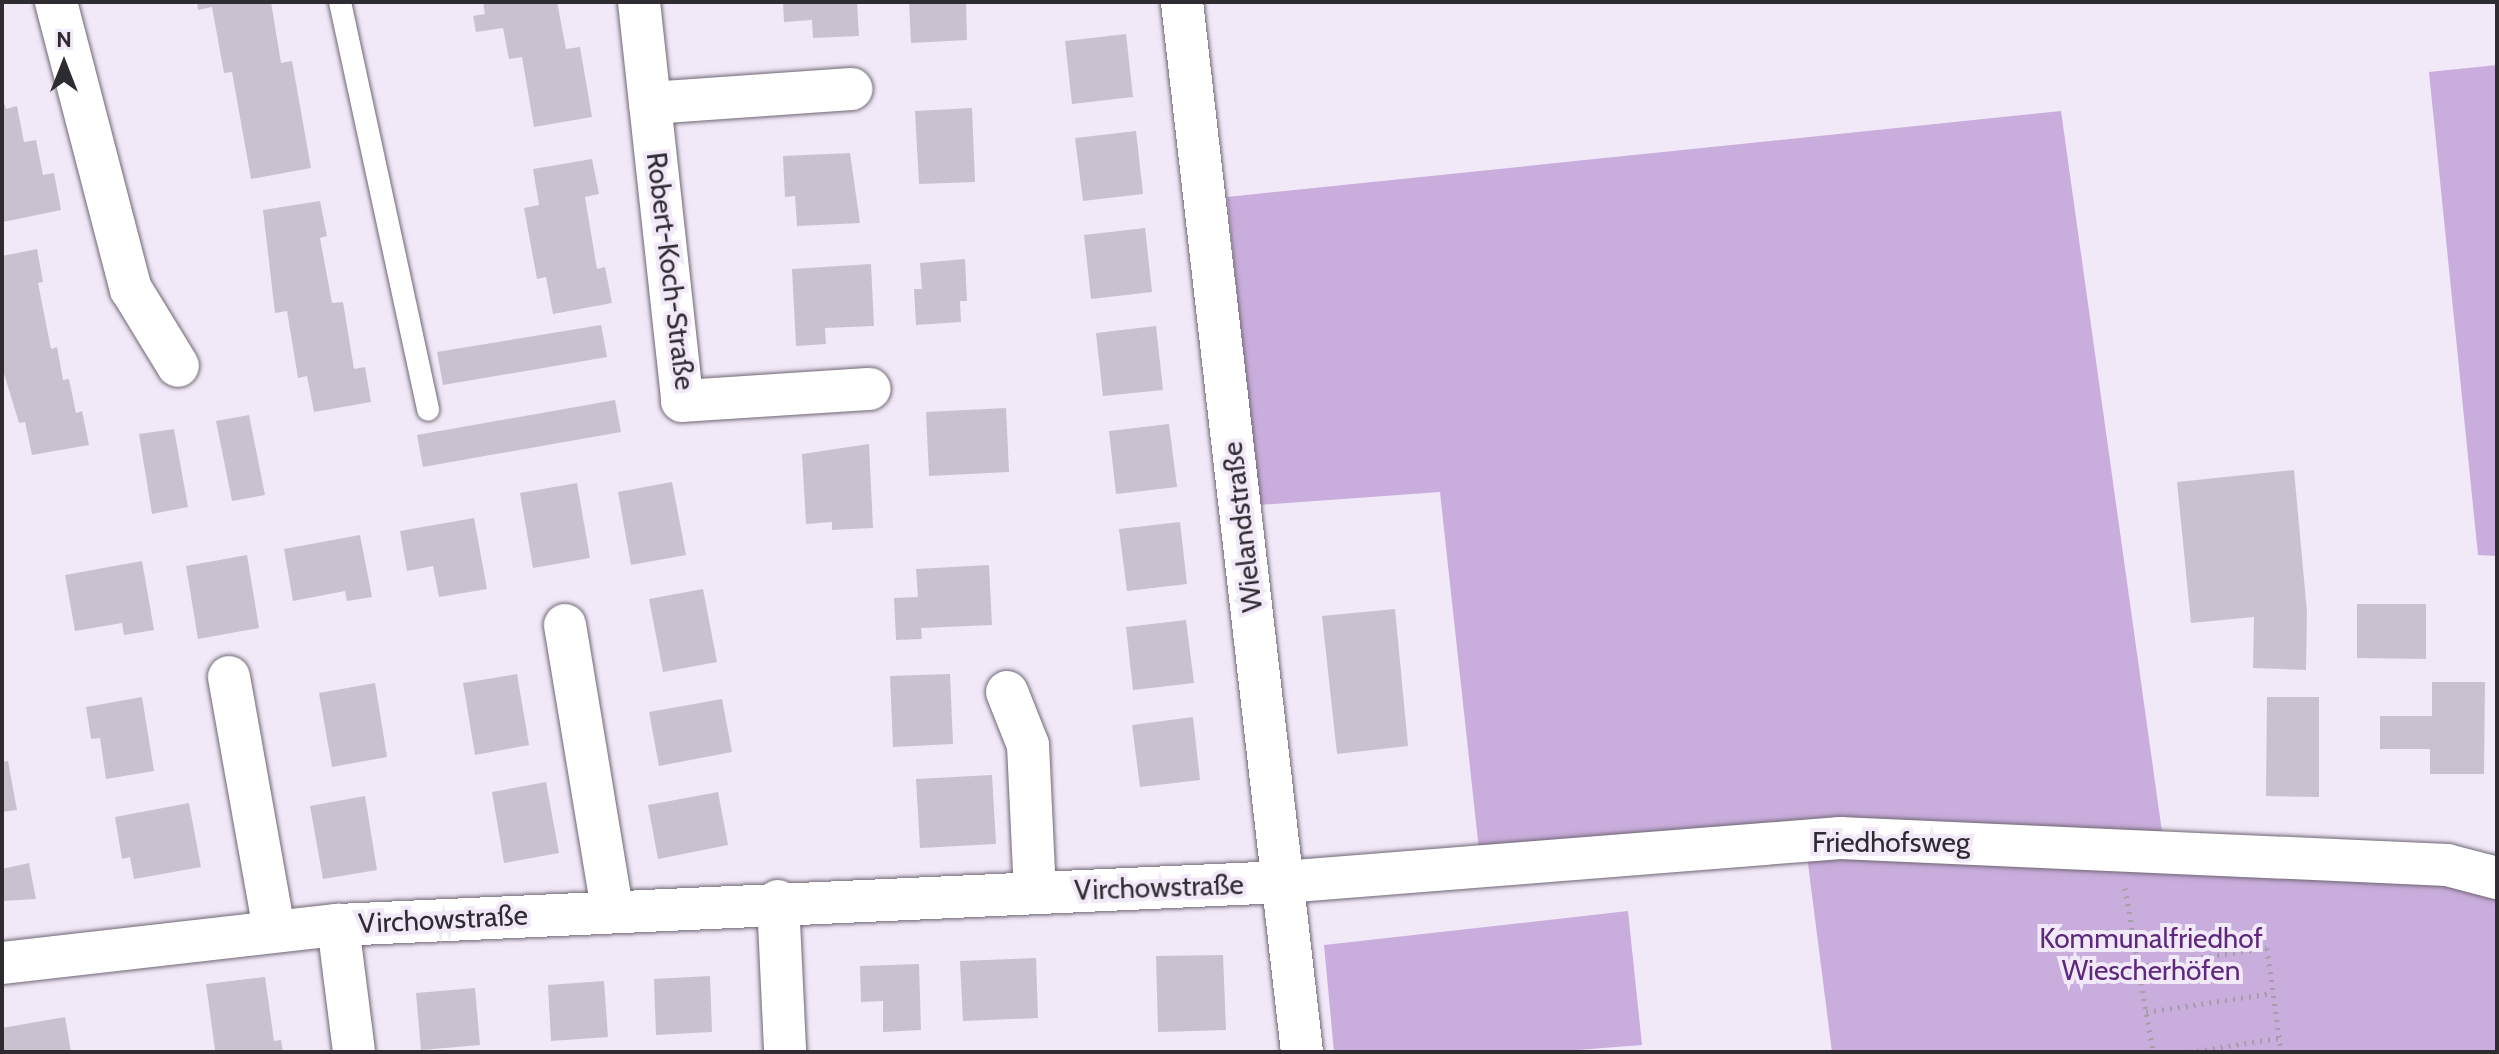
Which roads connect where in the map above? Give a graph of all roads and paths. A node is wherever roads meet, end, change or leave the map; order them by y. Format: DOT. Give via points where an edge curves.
graph roads {
  1 [pos="56,2"];
  2 [pos="340,2"];
  3 [pos="639,2"];
  4 [pos="1182,2"];
  5 [pos="852,89"];
  6 [pos="650,103"];
  7 [pos="178,366"];
  8 [pos="870,389"];
  9 [pos="428,410"];
  10 [pos="565,625"];
  11 [pos="229,677"];
  12 [pos="1007,692"];
  13 [pos="2118,848"];
  14 [pos="2497,878"];
  15 [pos="1283,882"];
  16 [pos="1035,893"];
  17 [pos="778,901"];
  18 [pos="612,910"];
  19 [pos="338,925"];
  20 [pos="274,930"];
  21 [pos="2,963"];
  22 [pos="2138,966"];
  23 [pos="2273,993"];
  24 [pos="2146,1012"];
  25 [pos="2279,1038"];
  26 [pos="354,1052"];
  27 [pos="785,1052"];
  28 [pos="1302,1052"];
  29 [pos="2153,1052"];
  30 [pos="2189,1052"];
  31 [pos="2281,1052"];
  1 -- 7 [label="street" via="131,289"];
  2 -- 9 [label="lane"];
  3 -- 6 [label="street, Robert-Koch-Straße"];
  4 -- 15 [label="street, Wielandstraße"];
  5 -- 6 [label="street"];
  6 -- 8 [label="street, Robert-Koch-Straße" via="682,401"];
  10 -- 18 [label="street"];
  11 -- 20 [label="street"];
  12 -- 16 [label="street, Virchowstraße" via="1028,745"];
  13 -- 14 [label="street, Friedhofsweg" via="2447,865"];
  13 -- 15 [label="street, Friedhofsweg" via="1840,838"];
  13 -- 22 [label="path"];
  15 -- 16 [label="street, Virchowstraße"];
  15 -- 28 [label="street, Wielandstraße"];
  16 -- 17 [label="street, Virchowstraße"];
  17 -- 18 [label="street, Virchowstraße"];
  17 -- 27 [label="street"];
  18 -- 19 [label="street, Virchowstraße"];
  19 -- 20 [label="street, Virchowstraße"];
  19 -- 26 [label="street"];
  20 -- 21 [label="street, Virchowstraße"];
  22 -- 23 [label="path" via="2267,948"];
  22 -- 24 [label="path"];
  23 -- 24 [label="path"];
  23 -- 25 [label="path"];
  24 -- 29 [label="path"];
  25 -- 30 [label="path"];
  25 -- 31 [label="path"];
}
